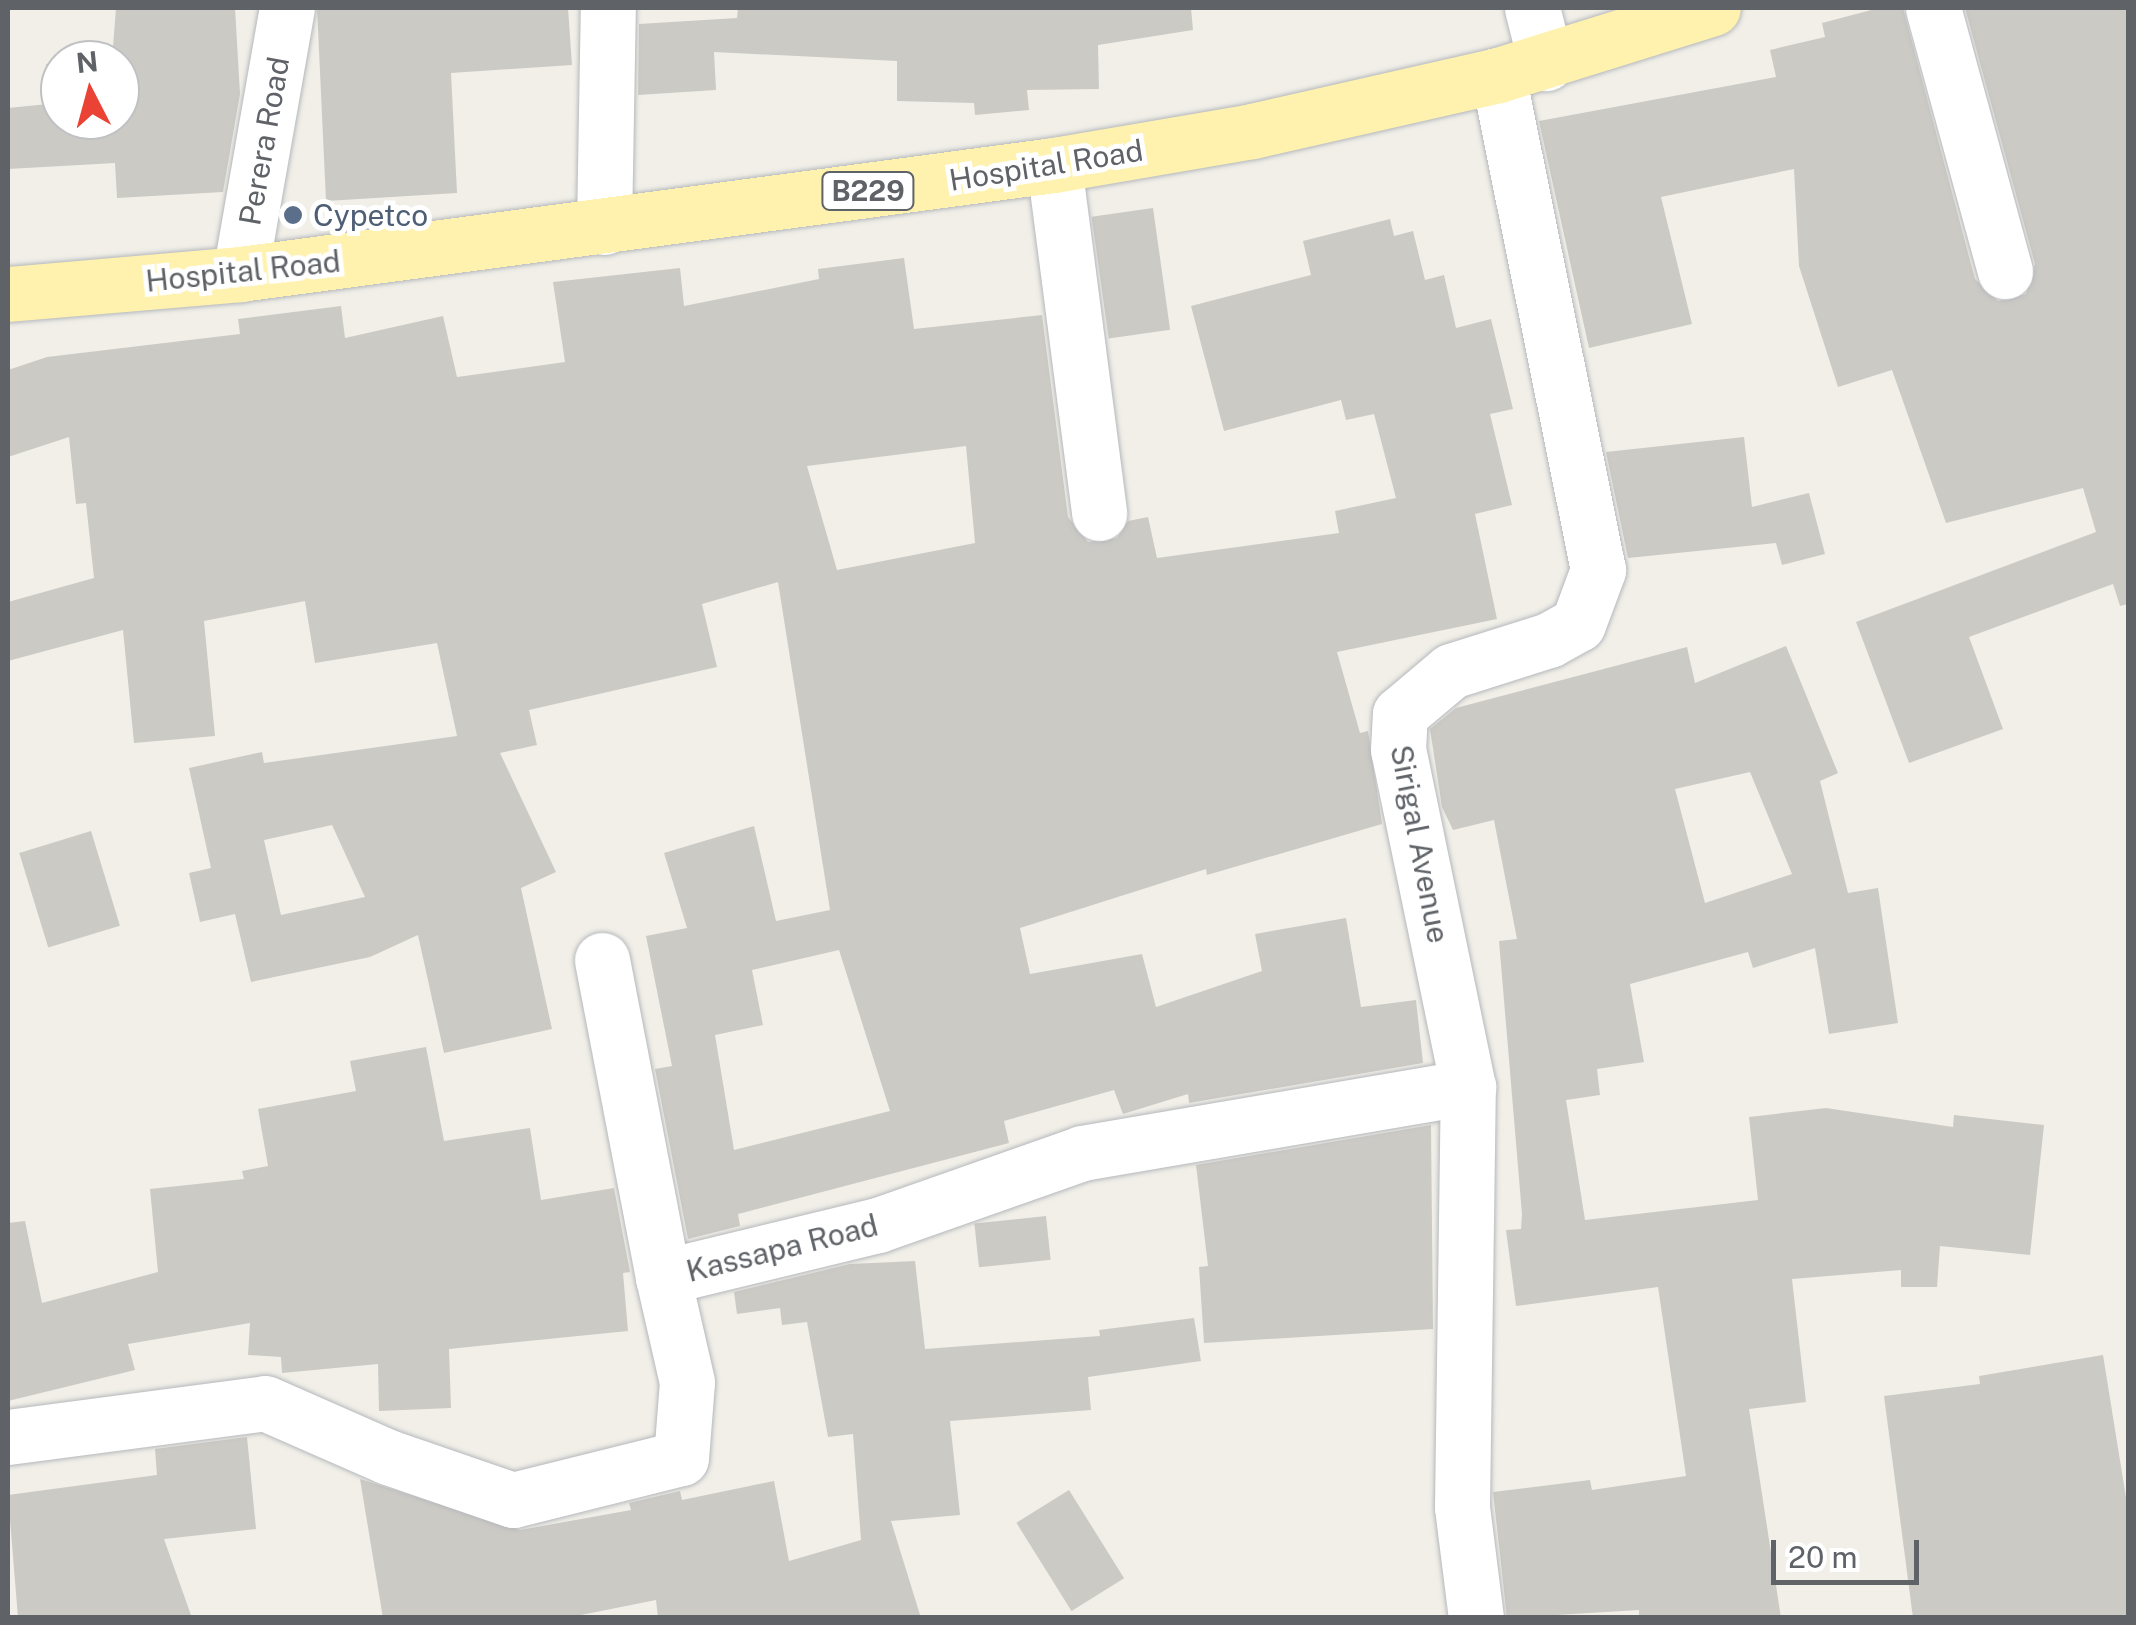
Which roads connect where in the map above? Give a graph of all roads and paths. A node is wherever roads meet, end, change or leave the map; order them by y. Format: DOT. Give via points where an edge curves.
graph roads {
  1 [pos="287,8"];
  2 [pos="608,8"];
  3 [pos="1532,8"];
  4 [pos="1713,8"];
  5 [pos="1933,8"];
  6 [pos="1522,69"];
  7 [pos="1054,165"];
  8 [pos="604,227"];
  9 [pos="2006,271"];
  10 [pos="240,274"];
  11 [pos="8,294"];
  12 [pos="1099,512"];
  13 [pos="602,960"];
  14 [pos="1468,1087"];
  15 [pos="662,1278"];
  16 [pos="8,1437"];
  17 [pos="1476,1618"];
  1 -- 10 [label="street, Perera Road"];
  2 -- 8 [label="street"];
  3 -- 6 [label="street, Sirigal Avenue"];
  4 -- 6 [label="main road, Hospital Road / B229"];
  5 -- 9 [label="street"];
  6 -- 7 [label="main road, Hospital Road / B229" via="1252,131"];
  6 -- 14 [label="street, Sirigal Avenue" via="1598,570 1578,624 1450,671 1400,714 1398,750"];
  7 -- 8 [label="main road, Hospital Road / B229"];
  7 -- 12 [label="street"];
  8 -- 10 [label="main road, Hospital Road / B229"];
  10 -- 11 [label="main road, Hospital Road / B229"];
  13 -- 15 [label="street"];
  14 -- 15 [label="street, Kassapa Road" via="1082,1153 878,1225"];
  14 -- 17 [label="street, Sirigal Avenue" via="1462,1507"];
  15 -- 16 [label="street, Kassapa Road" via="688,1382 681,1458 513,1500 388,1456 265,1402"];
}
